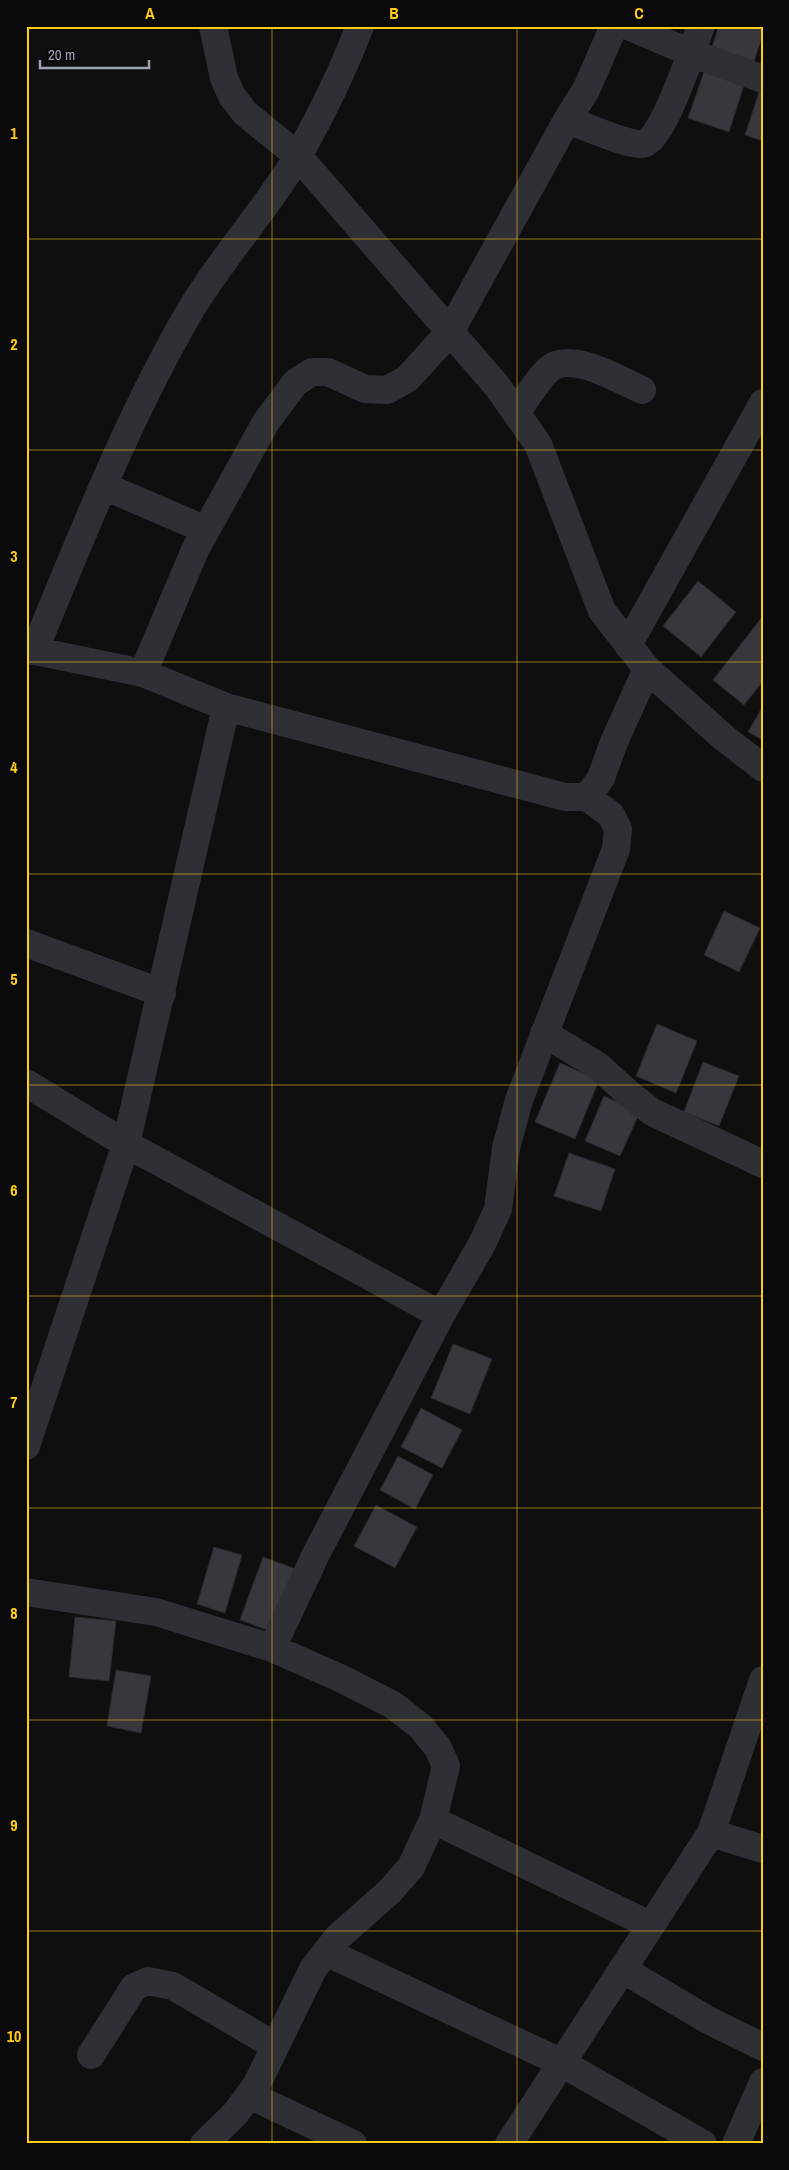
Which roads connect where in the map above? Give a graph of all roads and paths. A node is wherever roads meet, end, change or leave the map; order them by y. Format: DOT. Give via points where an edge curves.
graph roads {
  1 [pos="212,26"];
  2 [pos="360,26"];
  3 [pos="614,26"];
  4 [pos="628,26"];
  5 [pos="701,26"];
  6 [pos="691,53"];
  7 [pos="763,79"];
  8 [pos="567,120"];
  9 [pos="298,156"];
  10 [pos="450,332"];
  11 [pos="642,390"];
  12 [pos="763,403"];
  13 [pos="516,413"];
  14 [pos="104,486"];
  15 [pos="206,530"];
  16 [pos="628,645"];
  17 [pos="30,650"];
  18 [pos="647,669"];
  19 [pos="143,673"];
  20 [pos="226,707"];
  21 [pos="763,768"];
  22 [pos="587,797"];
  23 [pos="26,943"];
  24 [pos="162,993"];
  25 [pos="544,1033"];
  26 [pos="26,1083"];
  27 [pos="126,1144"];
  28 [pos="763,1164"];
  29 [pos="441,1315"];
  30 [pos="26,1446"];
  31 [pos="26,1592"];
  32 [pos="272,1648"];
  33 [pos="763,1680"];
  34 [pos="433,1820"];
  35 [pos="711,1833"];
  36 [pos="763,1849"];
  37 [pos="650,1925"];
  38 [pos="326,1952"];
  39 [pos="622,1969"];
  40 [pos="275,2046"];
  41 [pos="763,2047"];
  42 [pos="91,2055"];
  43 [pos="560,2062"];
  44 [pos="763,2082"];
  45 [pos="249,2095"];
  46 [pos="204,2144"];
  47 [pos="353,2144"];
  48 [pos="508,2144"];
  49 [pos="703,2144"];
  50 [pos="736,2144"];
  1 -- 9 [label="street" via="224,78 232,96 245,113"];
  2 -- 9 [label="street" via="350,53"];
  3 -- 8 [label="street" via="586,90"];
  4 -- 6 [label="street"];
  5 -- 6 [label="street"];
  6 -- 7 [label="street"];
  6 -- 8 [label="street" via="671,106 652,140 643,144 631,143"];
  8 -- 10 [label="street"];
  9 -- 10 [label="street"];
  9 -- 14 [label="street" via="192,308 158,367"];
  10 -- 13 [label="street"];
  10 -- 15 [label="street" via="407,379 387,390 364,389 328,372 312,372 295,383 266,422"];
  11 -- 13 [label="street" via="584,364 563,363 550,368"];
  12 -- 16 [label="street"];
  13 -- 16 [label="street" via="538,444 602,611"];
  14 -- 15 [label="street"];
  14 -- 17 [label="street"];
  15 -- 19 [label="street"];
  16 -- 18 [label="street"];
  17 -- 19 [label="street"];
  18 -- 21 [label="street"];
  18 -- 22 [label="street" via="601,778"];
  19 -- 20 [label="street"];
  20 -- 22 [label="street" via="565,797"];
  20 -- 24 [label="street"];
  22 -- 25 [label="street" via="611,815 618,829 616,849"];
  23 -- 24 [label="street"];
  24 -- 27 [label="street"];
  25 -- 28 [label="street" via="598,1066 652,1112"];
  25 -- 29 [label="street" via="519,1100 506,1148 498,1209"];
  26 -- 27 [label="street"];
  27 -- 29 [label="street"];
  27 -- 30 [label="street"];
  29 -- 32 [label="street" via="316,1554"];
  31 -- 32 [label="street" via="156,1612"];
  32 -- 34 [label="street" via="393,1705 421,1727 438,1748 446,1766"];
  33 -- 35 [label="street"];
  34 -- 37 [label="street"];
  34 -- 38 [label="street" via="411,1867"];
  35 -- 36 [label="street"];
  35 -- 37 [label="street"];
  37 -- 39 [label="street"];
  38 -- 40 [label="street" via="313,1969"];
  38 -- 43 [label="street"];
  39 -- 41 [label="street" via="708,2020"];
  39 -- 43 [label="street"];
  40 -- 42 [label="street" via="173,1986 148,1981 134,1987"];
  40 -- 45 [label="street"];
  43 -- 48 [label="street"];
  43 -- 49 [label="street"];
  44 -- 50 [label="street"];
  45 -- 46 [label="street"];
  45 -- 47 [label="street"];
}
